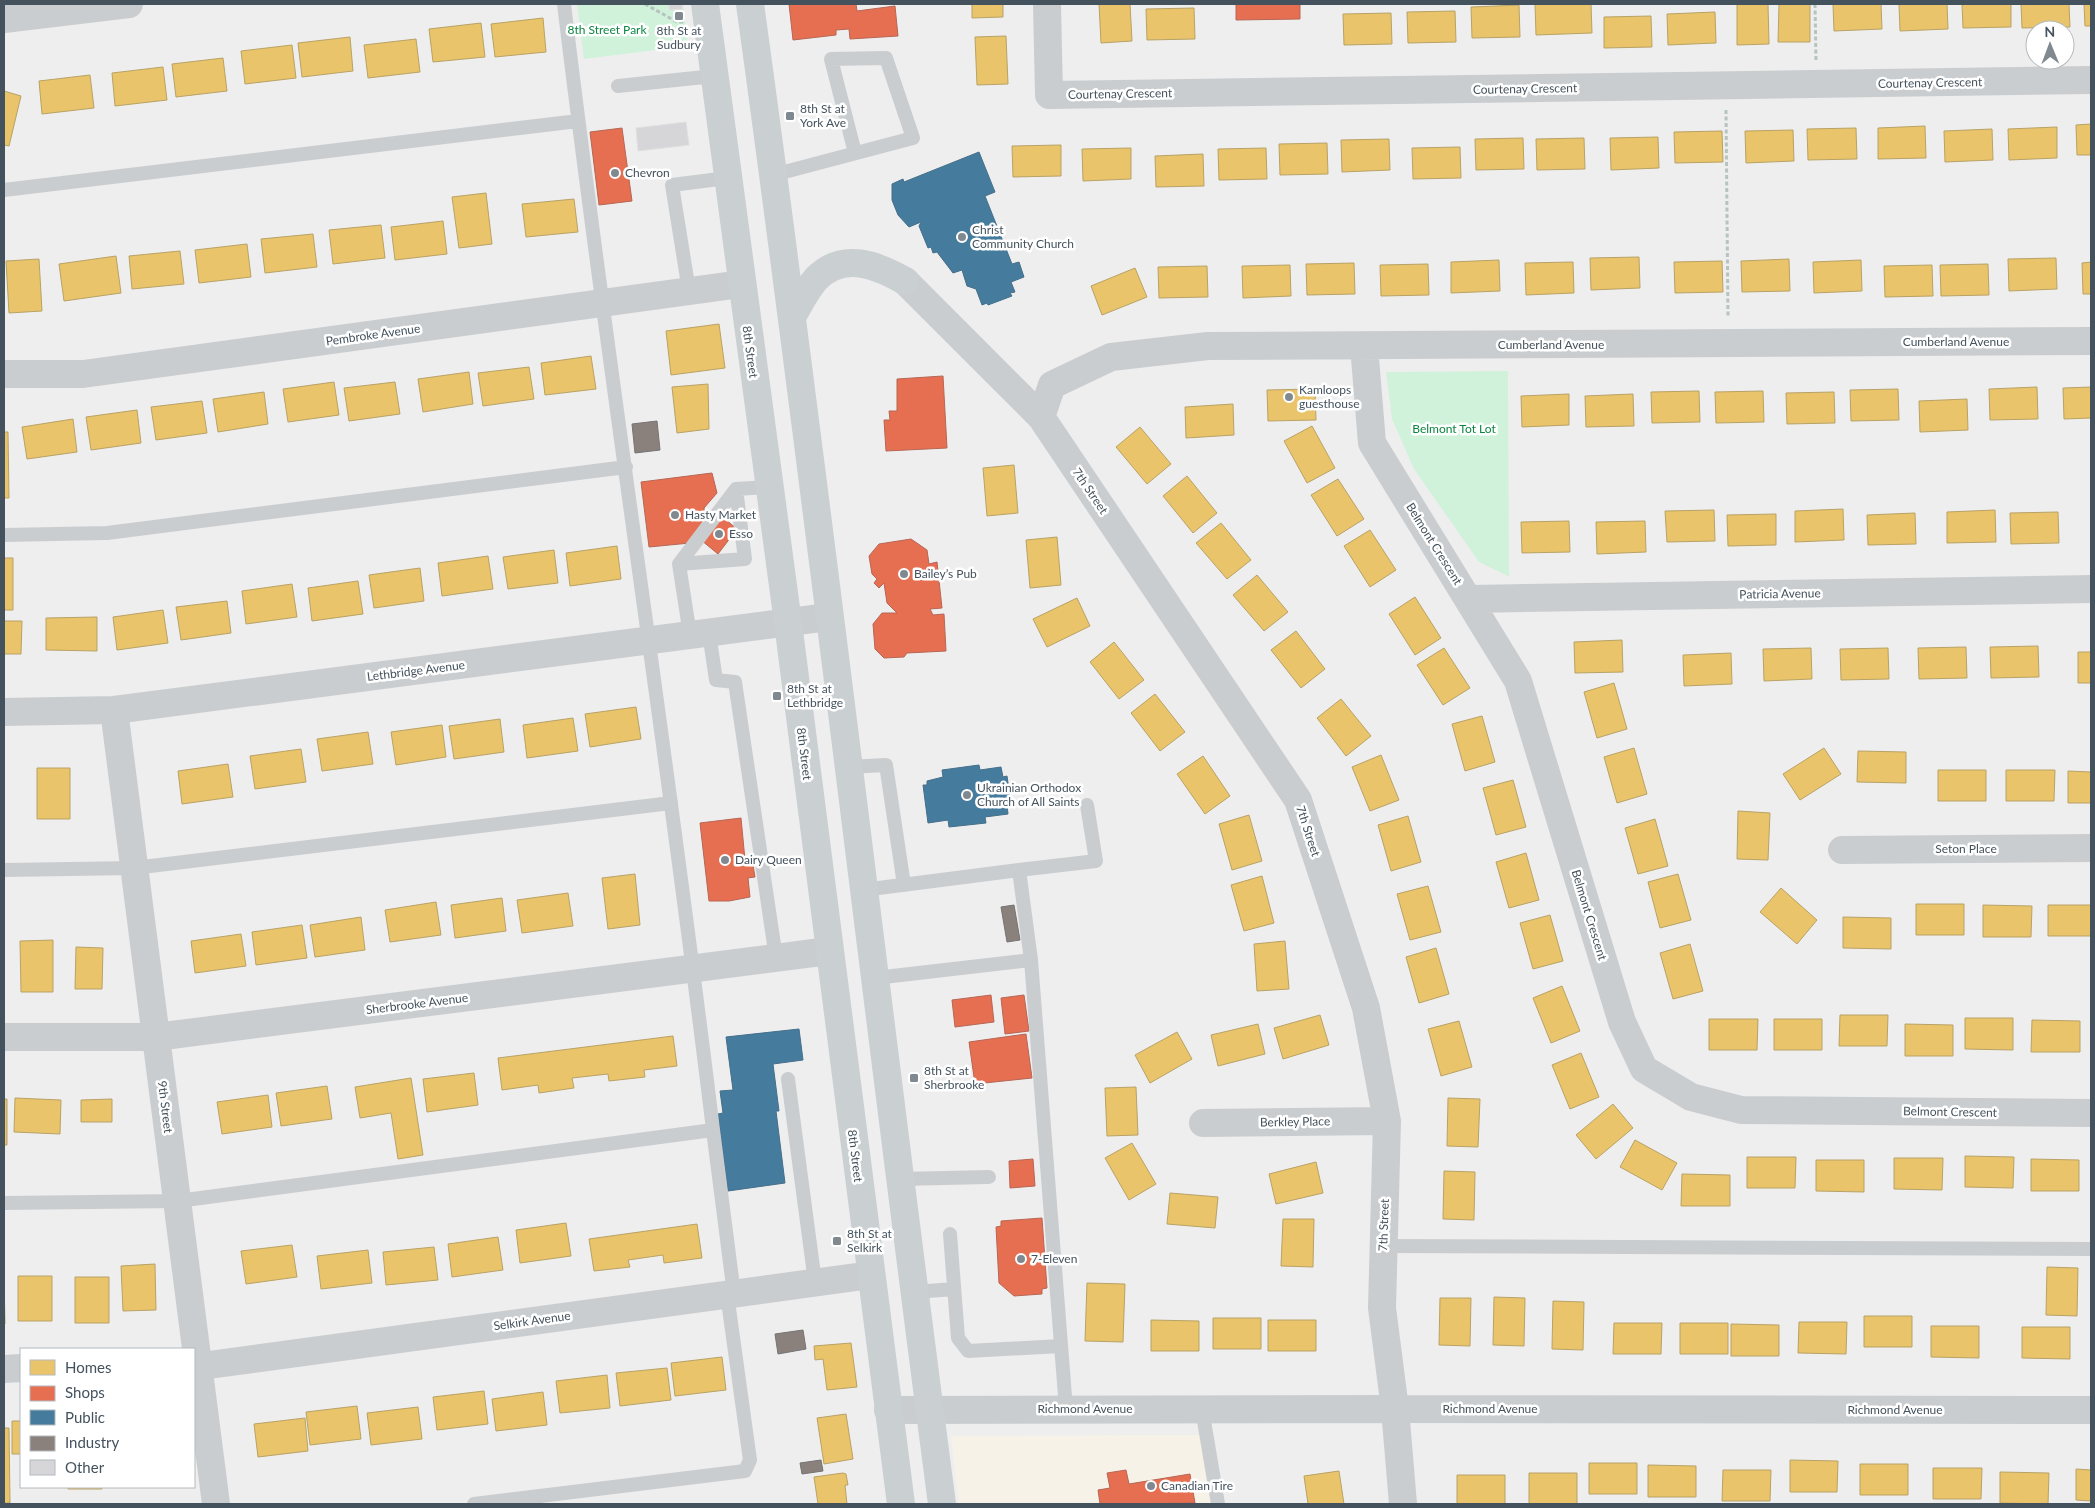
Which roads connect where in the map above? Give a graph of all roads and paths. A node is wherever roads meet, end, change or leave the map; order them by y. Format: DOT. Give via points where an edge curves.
graph roads {
  1 [pos="129,4"];
  2 [pos="564,4"];
  3 [pos="645,4"];
  4 [pos="750,4"];
  5 [pos="1047,4"];
  6 [pos="1815,4"];
  7 [pos="706,12"];
  8 [pos="4,19"];
  9 [pos="714,76"];
  10 [pos="2091,80"];
  11 [pos="1816,85"];
  12 [pos="618,86"];
  13 [pos="1726,87"];
  14 [pos="578,121"];
  15 [pos="855,153"];
  16 [pos="773,175"];
  17 [pos="727,178"];
  18 [pos="4,190"];
  19 [pos="905,281"];
  20 [pos="741,284"];
  21 [pos="689,291"];
  22 [pos="602,303"];
  23 [pos="793,314"];
  24 [pos="2091,341"];
  25 [pos="1728,343"];
  26 [pos="1364,346"];
  27 [pos="4,374"];
  28 [pos="1041,417"];
  29 [pos="626,467"];
  30 [pos="769,487"];
  31 [pos="736,490"];
  32 [pos="4,535"];
  33 [pos="679,564"];
  34 [pos="2091,589"];
  35 [pos="1468,599"];
  36 [pos="828,617"];
  37 [pos="788,623"];
  38 [pos="699,634"];
  39 [pos="648,640"];
  40 [pos="114,710"];
  41 [pos="4,712"];
  42 [pos="847,767"];
  43 [pos="671,803"];
  44 [pos="1087,805"];
  45 [pos="2091,848"];
  46 [pos="1842,850"];
  47 [pos="134,868"];
  48 [pos="4,870"];
  49 [pos="1019,870"];
  50 [pos="904,885"];
  51 [pos="863,890"];
  52 [pos="829,951"];
  53 [pos="776,958"];
  54 [pos="1031,960"];
  55 [pos="693,968"];
  56 [pos="875,978"];
  57 [pos="4,1037"];
  58 [pos="156,1037"];
  59 [pos="788,1080"];
  60 [pos="2091,1113"];
  61 [pos="1387,1121"];
  62 [pos="1203,1123"];
  63 [pos="713,1130"];
  64 [pos="988,1177"];
  65 [pos="900,1179"];
  66 [pos="178,1201"];
  67 [pos="4,1203"];
  68 [pos="950,1234"];
  69 [pos="1383,1246"];
  70 [pos="2091,1249"];
  71 [pos="870,1275"];
  72 [pos="815,1282"];
  73 [pos="954,1289"];
  74 [pos="915,1292"];
  75 [pos="731,1294"];
  76 [pos="1061,1346"];
  77 [pos="194,1348"];
  78 [pos="196,1367"];
  79 [pos="20,1368"];
  80 [pos="4,1369"];
  81 [pos="930,1409"];
  82 [pos="1066,1409"];
  83 [pos="1202,1409"];
  84 [pos="1395,1409"];
  85 [pos="888,1410"];
  86 [pos="2091,1410"];
  87 [pos="216,1504"];
  88 [pos="474,1504"];
  89 [pos="900,1504"];
  90 [pos="942,1504"];
  91 [pos="1218,1504"];
  92 [pos="1403,1504"];
  1 -- 8 [label="street"];
  2 -- 14 [label="lane"];
  3 -- 7 [label="path" via="676,22"];
  4 -- 16 [label="main road"];
  5 -- 13 [label="street, Courtenay Crescent" via="1049,95"];
  6 -- 11 [label="path"];
  7 -- 9 [label="main road, 8th Street"];
  9 -- 12 [label="lane"];
  9 -- 17 [label="main road, 8th Street"];
  10 -- 11 [label="street, Courtenay Crescent"];
  11 -- 13 [label="street, Courtenay Crescent"];
  13 -- 25 [label="path"];
  14 -- 18 [label="lane"];
  14 -- 22 [label="lane"];
  15 -- 15 [label="lane" via="913,138 886,58 831,59"];
  15 -- 16 [label="lane"];
  16 -- 23 [label="main road"];
  17 -- 20 [label="main road, 8th Street"];
  17 -- 21 [label="lane" via="672,185"];
  19 -- 23 [label="main road" via="878,266 850,262 832,266 816,279"];
  19 -- 28 [label="street, 7th Street"];
  20 -- 21 [label="street, Pembroke Avenue"];
  20 -- 30 [label="main road, 8th Street"];
  21 -- 22 [label="street, Pembroke Avenue"];
  22 -- 27 [label="street, Pembroke Avenue" via="83,374"];
  22 -- 29 [label="lane"];
  23 -- 36 [label="main road"];
  24 -- 25 [label="street, Cumberland Avenue"];
  25 -- 26 [label="street, Cumberland Avenue"];
  26 -- 28 [label="street, Cumberland Avenue" via="1208,346 1111,357 1052,385"];
  26 -- 35 [label="street, Belmont Crescent" via="1372,443"];
  28 -- 61 [label="street, 7th Street" via="1298,800 1366,1008"];
  29 -- 32 [label="lane" via="107,532"];
  29 -- 39 [label="lane"];
  30 -- 31 [label="lane"];
  30 -- 37 [label="main road, 8th Street"];
  31 -- 33 [label="lane"];
  31 -- 33 [label="lane" via="745,559"];
  33 -- 38 [label="lane"];
  34 -- 35 [label="street, Patricia Avenue"];
  35 -- 60 [label="street, Belmont Crescent" via="1518,682 1622,1022 1644,1069 1691,1097 1741,1110"];
  36 -- 37 [label="street, Lethbridge Avenue"];
  36 -- 42 [label="main road"];
  37 -- 38 [label="street, Lethbridge Avenue"];
  37 -- 52 [label="main road, 8th Street"];
  38 -- 39 [label="street, Lethbridge Avenue"];
  38 -- 53 [label="lane" via="716,680 735,682"];
  39 -- 40 [label="street, Lethbridge Avenue"];
  39 -- 43 [label="lane"];
  40 -- 41 [label="street, Lethbridge Avenue"];
  40 -- 47 [label="street, 9th Street"];
  42 -- 50 [label="lane" via="886,765"];
  42 -- 51 [label="main road"];
  43 -- 47 [label="lane"];
  43 -- 55 [label="lane"];
  44 -- 49 [label="lane" via="1096,861"];
  45 -- 46 [label="street, Seton Place"];
  47 -- 48 [label="lane"];
  47 -- 58 [label="street, 9th Street"];
  49 -- 50 [label="lane"];
  49 -- 54 [label="lane"];
  50 -- 51 [label="lane"];
  51 -- 56 [label="main road"];
  52 -- 53 [label="street, Sherbrooke Avenue"];
  52 -- 71 [label="main road, 8th Street"];
  53 -- 55 [label="street, Sherbrooke Avenue"];
  54 -- 56 [label="lane"];
  54 -- 76 [label="lane"];
  55 -- 58 [label="street, Sherbrooke Avenue"];
  55 -- 63 [label="lane"];
  56 -- 65 [label="main road"];
  57 -- 58 [label="street, Sherbrooke Avenue"];
  58 -- 66 [label="street, 9th Street"];
  59 -- 72 [label="lane"];
  61 -- 62 [label="street, Berkley Place"];
  61 -- 69 [label="street, 7th Street"];
  63 -- 66 [label="lane"];
  63 -- 75 [label="lane"];
  64 -- 65 [label="lane"];
  65 -- 74 [label="main road"];
  66 -- 67 [label="lane"];
  66 -- 77 [label="street, 9th Street"];
  68 -- 73 [label="lane"];
  69 -- 70 [label="lane"];
  69 -- 84 [label="street, 7th Street" via="1382,1308"];
  71 -- 72 [label="street, Selkirk Avenue"];
  71 -- 85 [label="main road, 8th Street"];
  72 -- 75 [label="street, Selkirk Avenue"];
  73 -- 74 [label="lane"];
  73 -- 76 [label="lane" via="958,1338 968,1351"];
  74 -- 81 [label="main road"];
  75 -- 78 [label="street, Selkirk Avenue"];
  75 -- 88 [label="lane" via="750,1460 745,1471"];
  76 -- 82 [label="lane"];
  78 -- 87 [label="street, 9th Street"];
  79 -- 80 [label="street"];
  81 -- 82 [label="street, Richmond Avenue"];
  81 -- 85 [label="street, Richmond Avenue"];
  81 -- 90 [label="main road"];
  82 -- 83 [label="street, Richmond Avenue"];
  83 -- 84 [label="street, Richmond Avenue"];
  83 -- 91 [label="lane"];
  84 -- 86 [label="street, Richmond Avenue"];
  84 -- 92 [label="street, 7th Street"];
  85 -- 89 [label="main road, 8th Street"];
}
